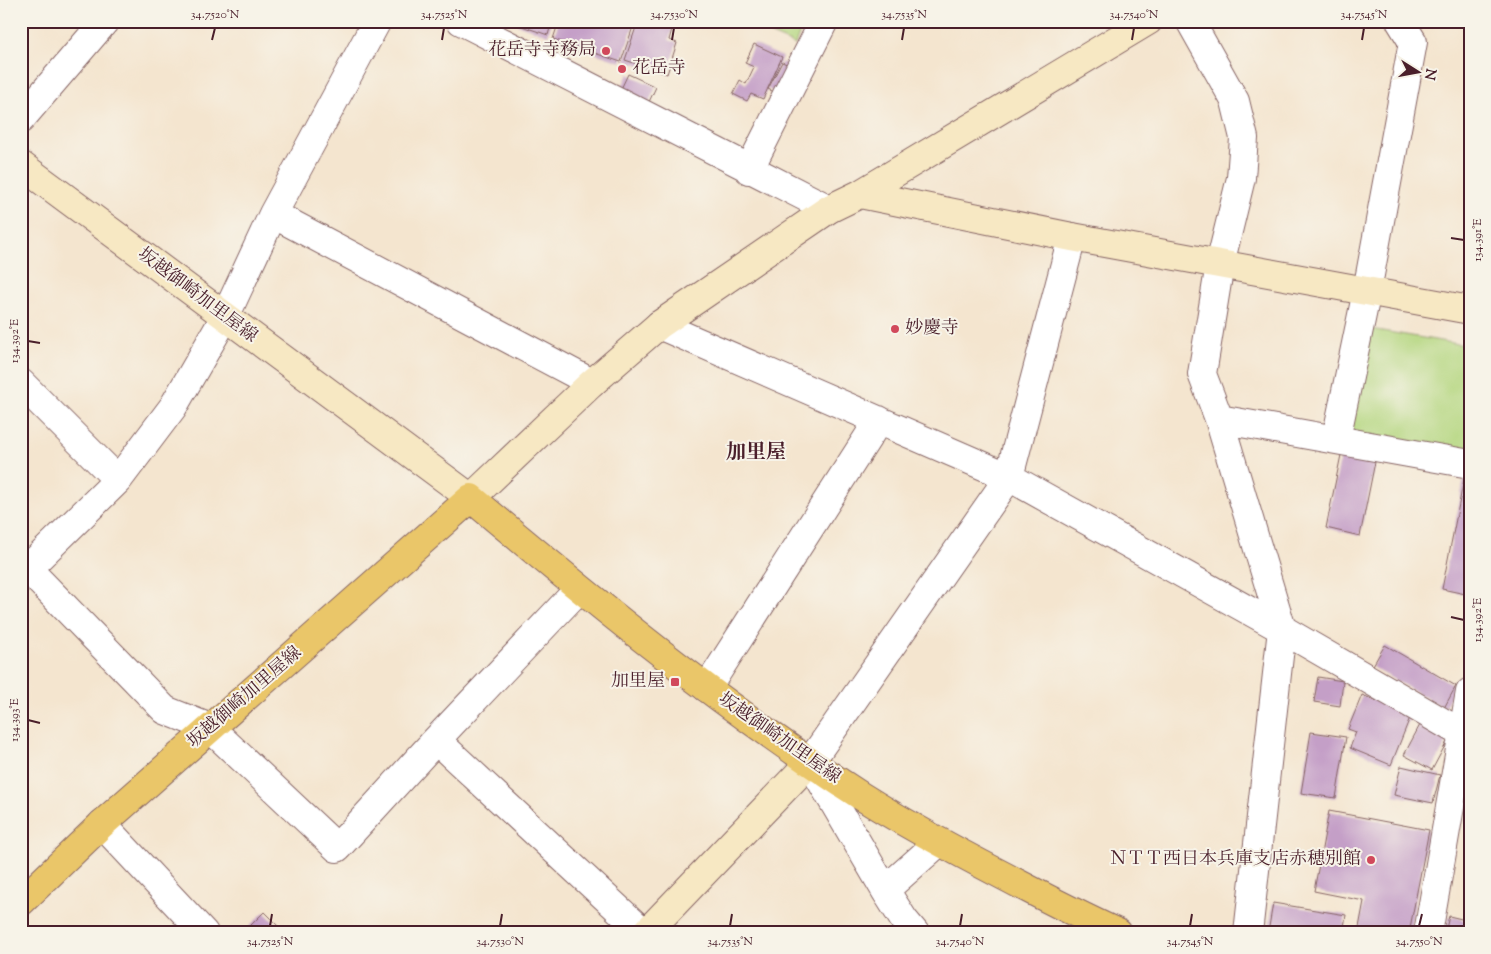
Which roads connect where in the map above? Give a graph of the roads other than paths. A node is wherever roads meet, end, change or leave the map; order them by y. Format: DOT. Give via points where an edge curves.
graph roads {
  1 [pos="106,21"];
  2 [pos="377,21"];
  3 [pos="461,21"];
  4 [pos="824,21"];
  5 [pos="1148,21"];
  6 [pos="1190,21"];
  7 [pos="1400,21"];
  8 [pos="21,120"];
  9 [pos="21,164"];
  10 [pos="749,170"];
  11 [pos="860,194"];
  12 [pos="828,209"];
  13 [pos="274,214"];
  14 [pos="1072,237"];
  15 [pos="1220,264"];
  16 [pos="1367,291"];
  17 [pos="1470,310"];
  18 [pos="224,317"];
  19 [pos="659,325"];
  20 [pos="21,383"];
  21 [pos="592,383"];
  22 [pos="1219,419"];
  23 [pos="879,420"];
  24 [pos="1336,439"];
  25 [pos="1470,464"];
  26 [pos="1009,477"];
  27 [pos="118,480"];
  28 [pos="471,498"];
  29 [pos="23,569"];
  30 [pos="579,589"];
  31 [pos="1282,629"];
  32 [pos="707,688"];
  33 [pos="1470,692"];
  34 [pos="210,728"];
  35 [pos="1466,736"];
  36 [pos="436,740"];
  37 [pos="810,762"];
  38 [pos="102,824"];
  39 [pos="939,842"];
  40 [pos="885,890"];
  41 [pos="21,902"];
  42 [pos="903,928"];
  43 [pos="204,933"];
  44 [pos="645,933"];
  45 [pos="1118,933"];
  46 [pos="1248,933"];
  47 [pos="1428,933"];
  1 -- 8 [label="street"];
  2 -- 13 [label="street"];
  3 -- 10 [label="street"];
  4 -- 10 [label="street"];
  5 -- 11 [label="street"];
  6 -- 15 [label="street" via="1235,101 1244,138 1241,178"];
  7 -- 16 [label="street" via="1413,42"];
  9 -- 18 [label="street, 坂越御崎加里屋線"];
  10 -- 12 [label="street"];
  11 -- 12 [label="street"];
  11 -- 14 [label="street"];
  12 -- 19 [label="street"];
  13 -- 18 [label="street"];
  13 -- 21 [label="street"];
  14 -- 15 [label="street"];
  14 -- 26 [label="street"];
  15 -- 16 [label="street"];
  15 -- 22 [label="street" via="1202,374"];
  16 -- 17 [label="street"];
  16 -- 24 [label="street"];
  18 -- 27 [label="street" via="173,407"];
  18 -- 28 [label="street, 坂越御崎加里屋線"];
  19 -- 21 [label="street"];
  19 -- 23 [label="street"];
  20 -- 27 [label="street"];
  21 -- 28 [label="street"];
  22 -- 24 [label="street"];
  22 -- 31 [label="street"];
  23 -- 26 [label="street"];
  23 -- 32 [label="street"];
  24 -- 25 [label="street"];
  26 -- 31 [label="street"];
  26 -- 37 [label="street"];
  27 -- 29 [label="street"];
  28 -- 30 [label="main road, 坂越御崎加里屋線"];
  28 -- 34 [label="main road, 坂越御崎加里屋線"];
  29 -- 34 [label="street" via="165,710"];
  30 -- 32 [label="main road, 坂越御崎加里屋線"];
  30 -- 36 [label="street"];
  31 -- 35 [label="street"];
  31 -- 46 [label="street"];
  32 -- 37 [label="main road, 坂越御崎加里屋線"];
  33 -- 35 [label="street"];
  34 -- 36 [label="street" via="337,848"];
  34 -- 38 [label="main road, 坂越御崎加里屋線"];
  35 -- 47 [label="street"];
  36 -- 44 [label="street"];
  37 -- 39 [label="main road, 坂越御崎加里屋線"];
  37 -- 40 [label="street"];
  37 -- 44 [label="street"];
  38 -- 41 [label="main road, 坂越御崎加里屋線"];
  38 -- 43 [label="street"];
  39 -- 40 [label="street"];
  39 -- 45 [label="main road, 坂越御崎加里屋線" via="1075,914"];
  40 -- 42 [label="street"];
}
